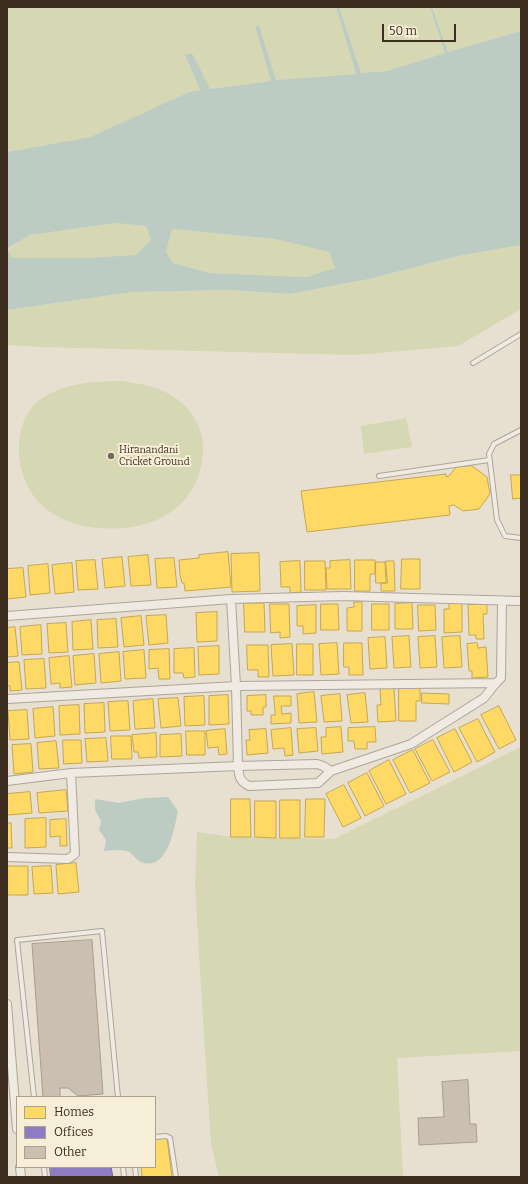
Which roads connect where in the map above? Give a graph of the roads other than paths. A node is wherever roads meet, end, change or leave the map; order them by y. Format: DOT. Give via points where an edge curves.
graph roads {
  1 [pos="521,334"];
  2 [pos="473,363"];
  3 [pos="521,430"];
  4 [pos="489,460"];
  5 [pos="379,476"];
  6 [pos="521,538"];
  7 [pos="232,599"];
  8 [pos="502,601"];
  9 [pos="521,601"];
  10 [pos="7,616"];
  11 [pos="496,683"];
  12 [pos="236,686"];
  13 [pos="7,698"];
  14 [pos="238,766"];
  15 [pos="331,771"];
  16 [pos="71,773"];
  17 [pos="7,781"];
  18 [pos="7,857"];
  19 [pos="7,1004"];
  20 [pos="34,1096"];
  21 [pos="118,1096"];
  22 [pos="16,1110"];
  23 [pos="156,1137"];
  24 [pos="176,1177"];
  1 -- 2 [label="lane"];
  3 -- 4 [label="lane" via="494,444 488,454"];
  4 -- 5 [label="lane"];
  4 -- 6 [label="lane" via="496,520 500,530 505,536"];
  7 -- 8 [label="street" via="343,596"];
  7 -- 10 [label="street"];
  7 -- 12 [label="street"];
  8 -- 9 [label="street"];
  8 -- 11 [label="street" via="501,678"];
  11 -- 12 [label="street"];
  11 -- 15 [label="street" via="484,698 411,744"];
  12 -- 13 [label="street"];
  12 -- 14 [label="street"];
  14 -- 15 [label="street" via="317,764"];
  14 -- 15 [label="street" via="239,778 249,786 318,783"];
  14 -- 16 [label="street"];
  16 -- 17 [label="street"];
  16 -- 18 [label="street" via="75,854 68,859"];
  19 -- 22 [label="street"];
  20 -- 21 [label="lane" via="17,940 102,931"];
  23 -- 24 [label="lane" via="170,1138"];
}
